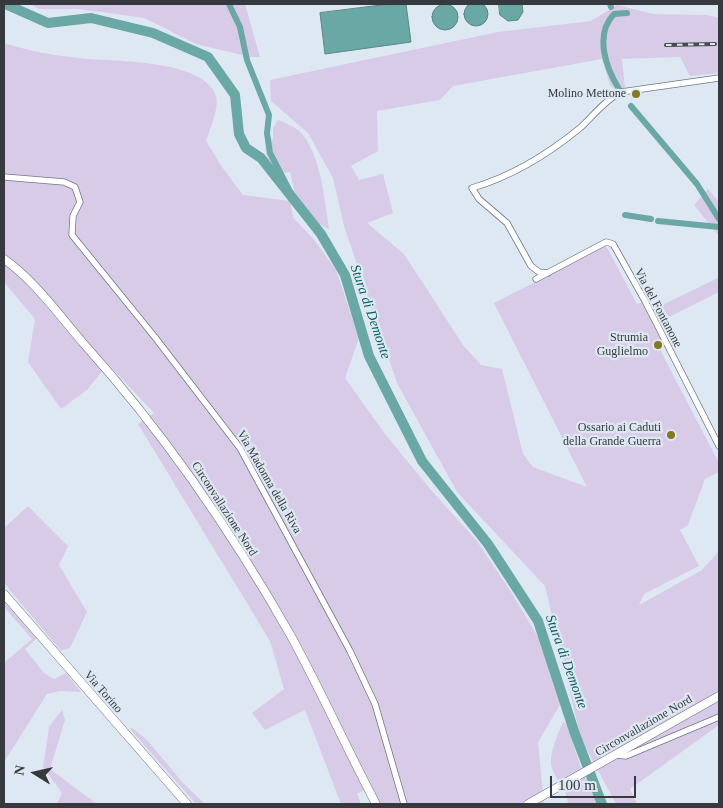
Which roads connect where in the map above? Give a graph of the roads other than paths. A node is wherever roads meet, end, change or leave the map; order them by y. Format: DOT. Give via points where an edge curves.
graph roads {
  1 [pos="719,78"];
  2 [pos="4,177"];
  3 [pos="4,260"];
  4 [pos="548,272"];
  5 [pos="536,279"];
  6 [pos="719,446"];
  7 [pos="4,594"];
  8 [pos="719,696"];
  9 [pos="719,718"];
  10 [pos="616,754"];
  11 [pos="187,804"];
  12 [pos="376,804"];
  13 [pos="404,804"];
  14 [pos="528,804"];
  1 -- 4 [label="street" via="612,96 581,127 541,159 472,188 506,223 531,266 539,272"];
  2 -- 13 [label="street, Via Madonna della Riva" via="64,182 75,187 80,202 73,216 72,235 240,448 350,651 375,704"];
  3 -- 12 [label="main road, Circonvallazione Nord" via="30,282 130,394 163,437 290,636"];
  4 -- 5 [label="street, Via del Fontanone"];
  4 -- 6 [label="street, Via del Fontanone" via="606,242 613,244"];
  7 -- 11 [label="main road, Via Torino"];
  8 -- 10 [label="main road, Circonvallazione Nord"];
  9 -- 10 [label="street" via="626,756"];
  10 -- 14 [label="main road, Circonvallazione Nord"];
}
